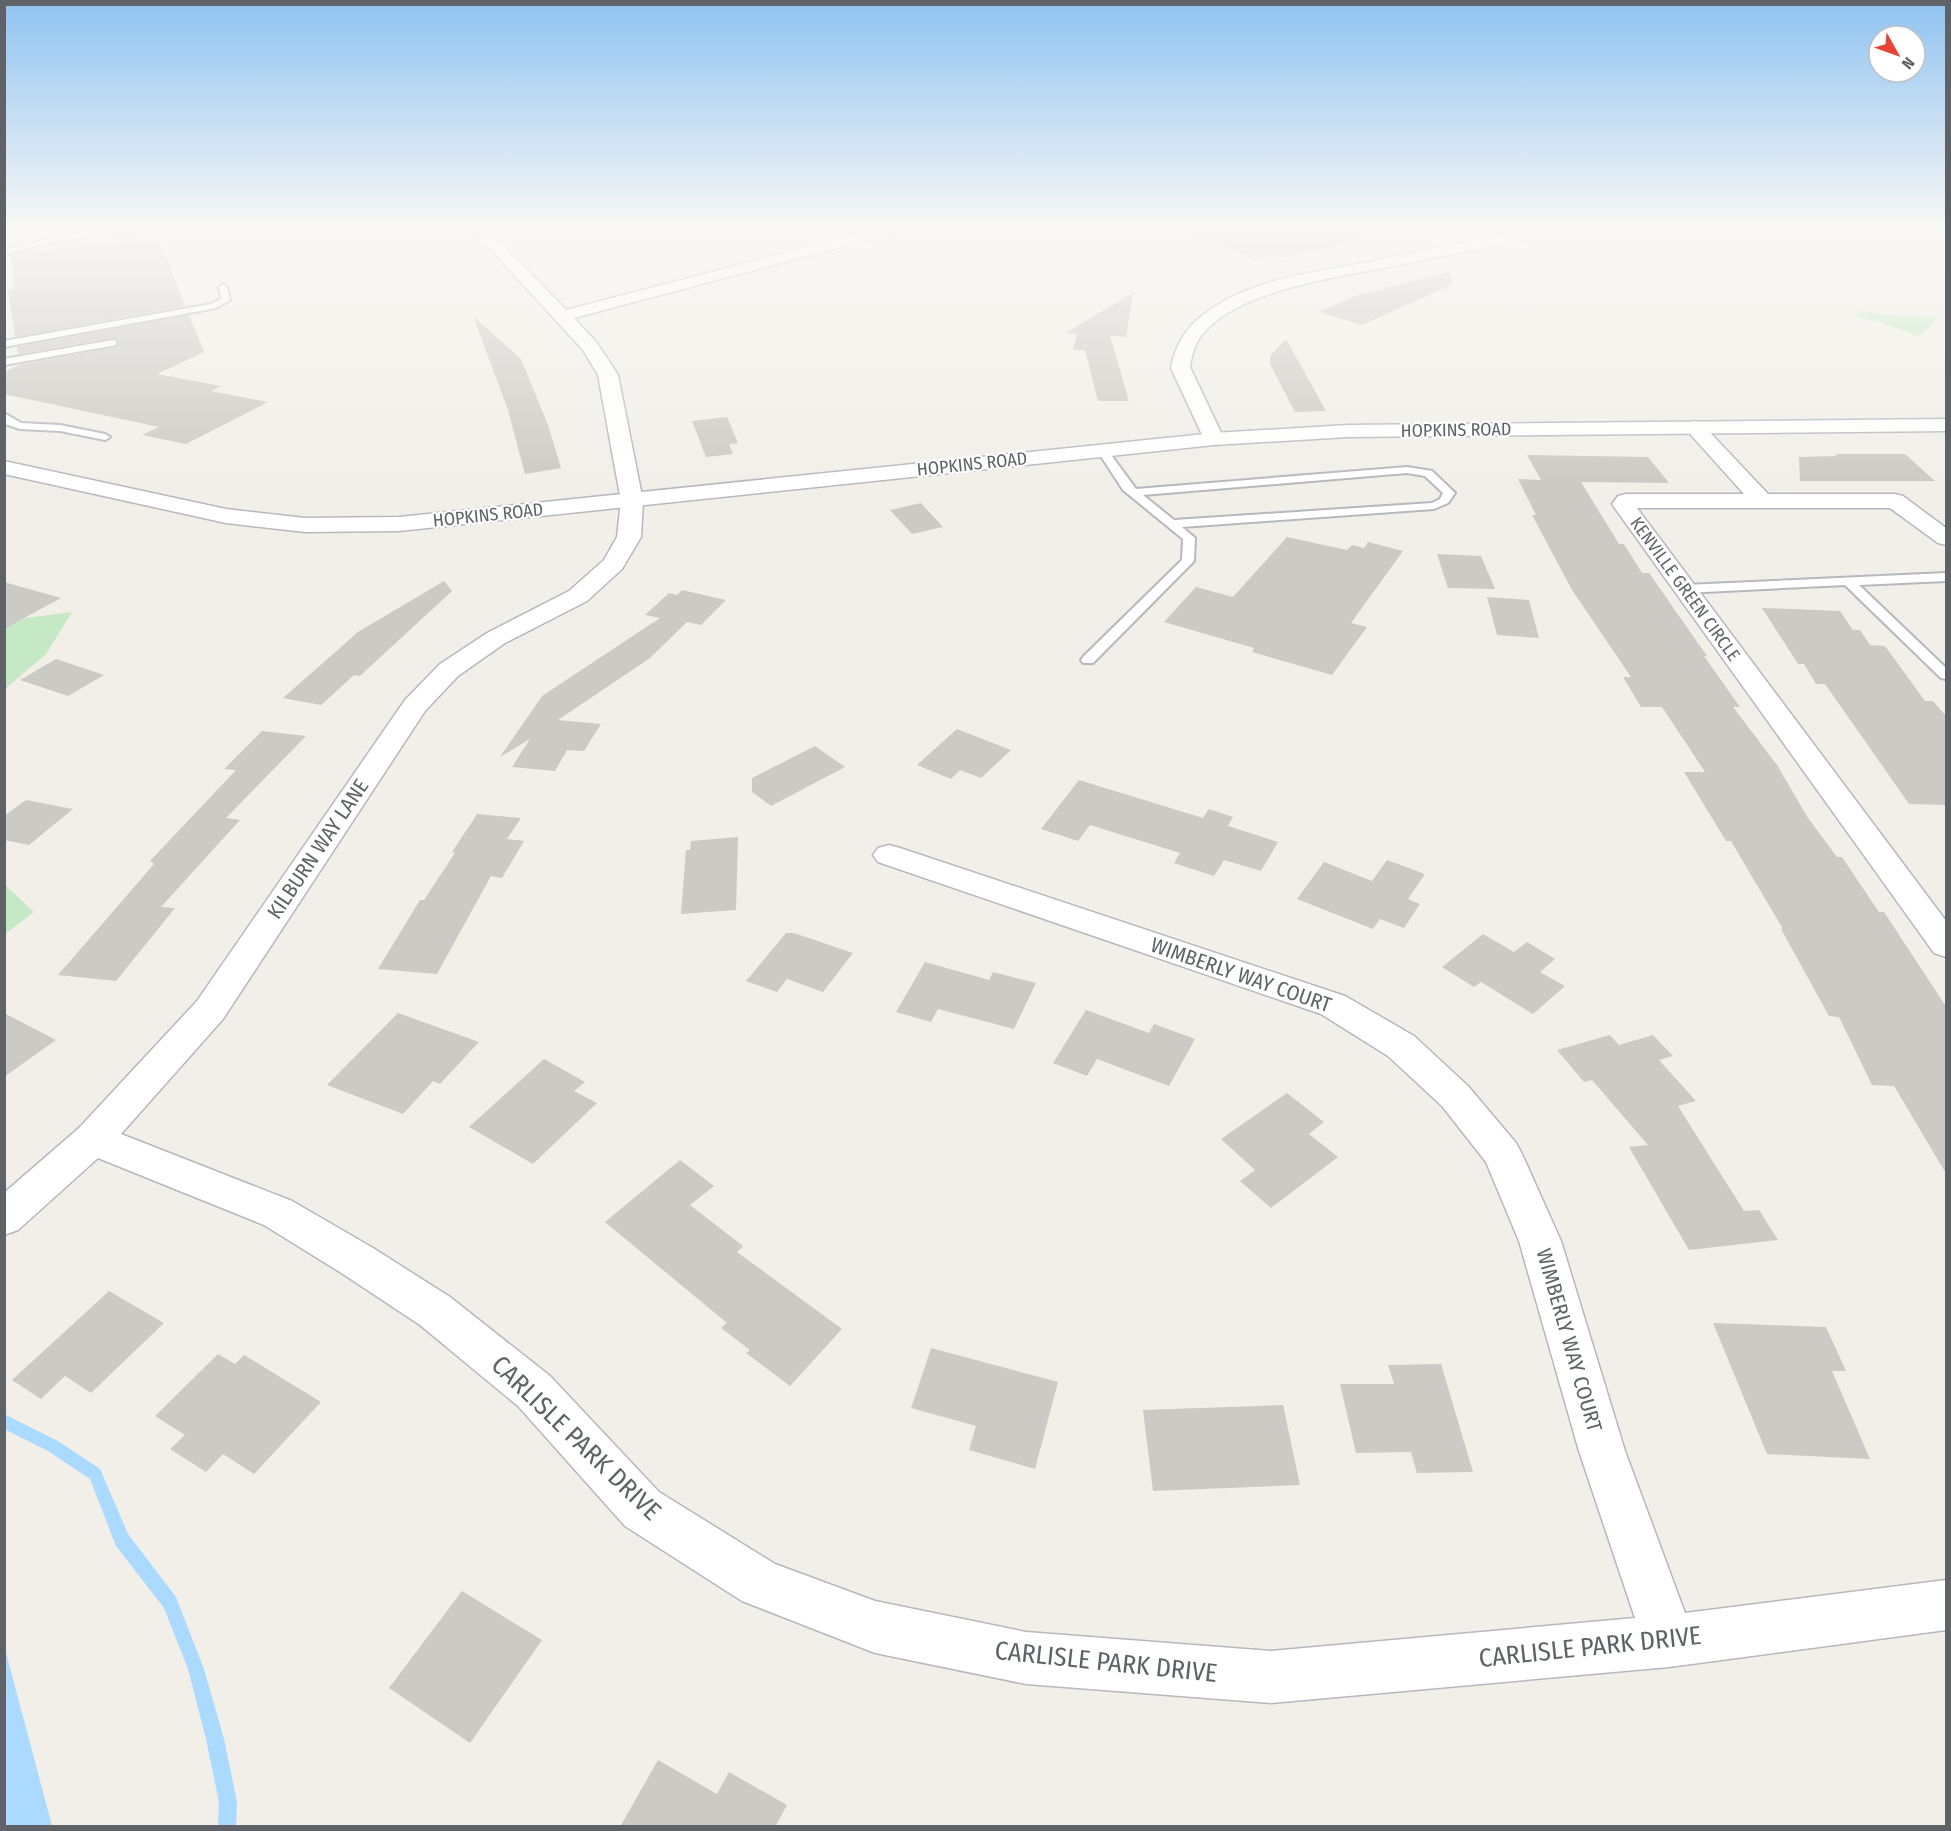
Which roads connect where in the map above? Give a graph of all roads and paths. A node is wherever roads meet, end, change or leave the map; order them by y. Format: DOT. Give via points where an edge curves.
graph roads {
  1 [pos="167,314"];
  2 [pos="569,314"];
  3 [pos="1215,314"];
  4 [pos="563,316"];
  5 [pos="113,343"];
  6 [pos="4,344"];
  7 [pos="4,362"];
  8 [pos="4,416"];
  9 [pos="1947,425"];
  10 [pos="1694,427"];
  11 [pos="105,436"];
  12 [pos="1214,439"];
  13 [pos="1102,450"];
  14 [pos="4,468"];
  15 [pos="1133,493"];
  16 [pos="632,501"];
  17 [pos="1762,501"];
  18 [pos="1172,524"];
  19 [pos="1947,538"];
  20 [pos="1947,577"];
  21 [pos="1849,582"];
  22 [pos="1686,589"];
  23 [pos="1088,660"];
  24 [pos="1947,675"];
  25 [pos="889,855"];
  26 [pos="1947,945"];
  27 [pos="93,1139"];
  28 [pos="4,1218"];
  29 [pos="1947,1605"];
  30 [pos="1669,1641"];
  1 -- 6 [label="lane"];
  2 -- 4 [label="street"];
  3 -- 12 [label="street" via="1193,333 1180,369"];
  4 -- 16 [label="street, KILBURN WAY LANE" via="591,347 608,375"];
  5 -- 7 [label="lane"];
  8 -- 11 [label="lane" via="20,426"];
  9 -- 10 [label="street, HOPKINS ROAD"];
  10 -- 12 [label="street, HOPKINS ROAD" via="1348,431"];
  10 -- 17 [label="street"];
  12 -- 13 [label="street, HOPKINS ROAD"];
  13 -- 15 [label="lane"];
  13 -- 16 [label="street, HOPKINS ROAD"];
  14 -- 16 [label="street, HOPKINS ROAD" via="226,516 305,525 399,524"];
  15 -- 18 [label="lane"];
  15 -- 18 [label="lane" via="1407,470 1428,473 1449,493 1434,506"];
  16 -- 27 [label="street, KILBURN WAY LANE" via="629,537 614,564 578,596 496,638 449,670 415,706 210,1010"];
  17 -- 19 [label="street, KENVILLE GREEN CIRCLE" via="1895,501"];
  17 -- 22 [label="street, KENVILLE GREEN CIRCLE" via="1623,504"];
  18 -- 23 [label="lane" via="1189,538 1188,561"];
  20 -- 21 [label="lane"];
  21 -- 22 [label="lane"];
  21 -- 24 [label="lane"];
  22 -- 26 [label="street, KENVILLE GREEN CIRCLE"];
  25 -- 30 [label="street, WIMBERLY WAY COURT" via="1333,1005 1401,1046 1455,1096 1502,1154 1540,1241 1602,1451"];
  27 -- 28 [label="street, KILBURN WAY LANE"];
  27 -- 30 [label="street, CARLISLE PARK DRIVE" via="278,1213 358,1261 435,1311 534,1391 642,1509 759,1583 875,1628 1026,1658 1271,1677"];
  29 -- 30 [label="street, CARLISLE PARK DRIVE"];
}
